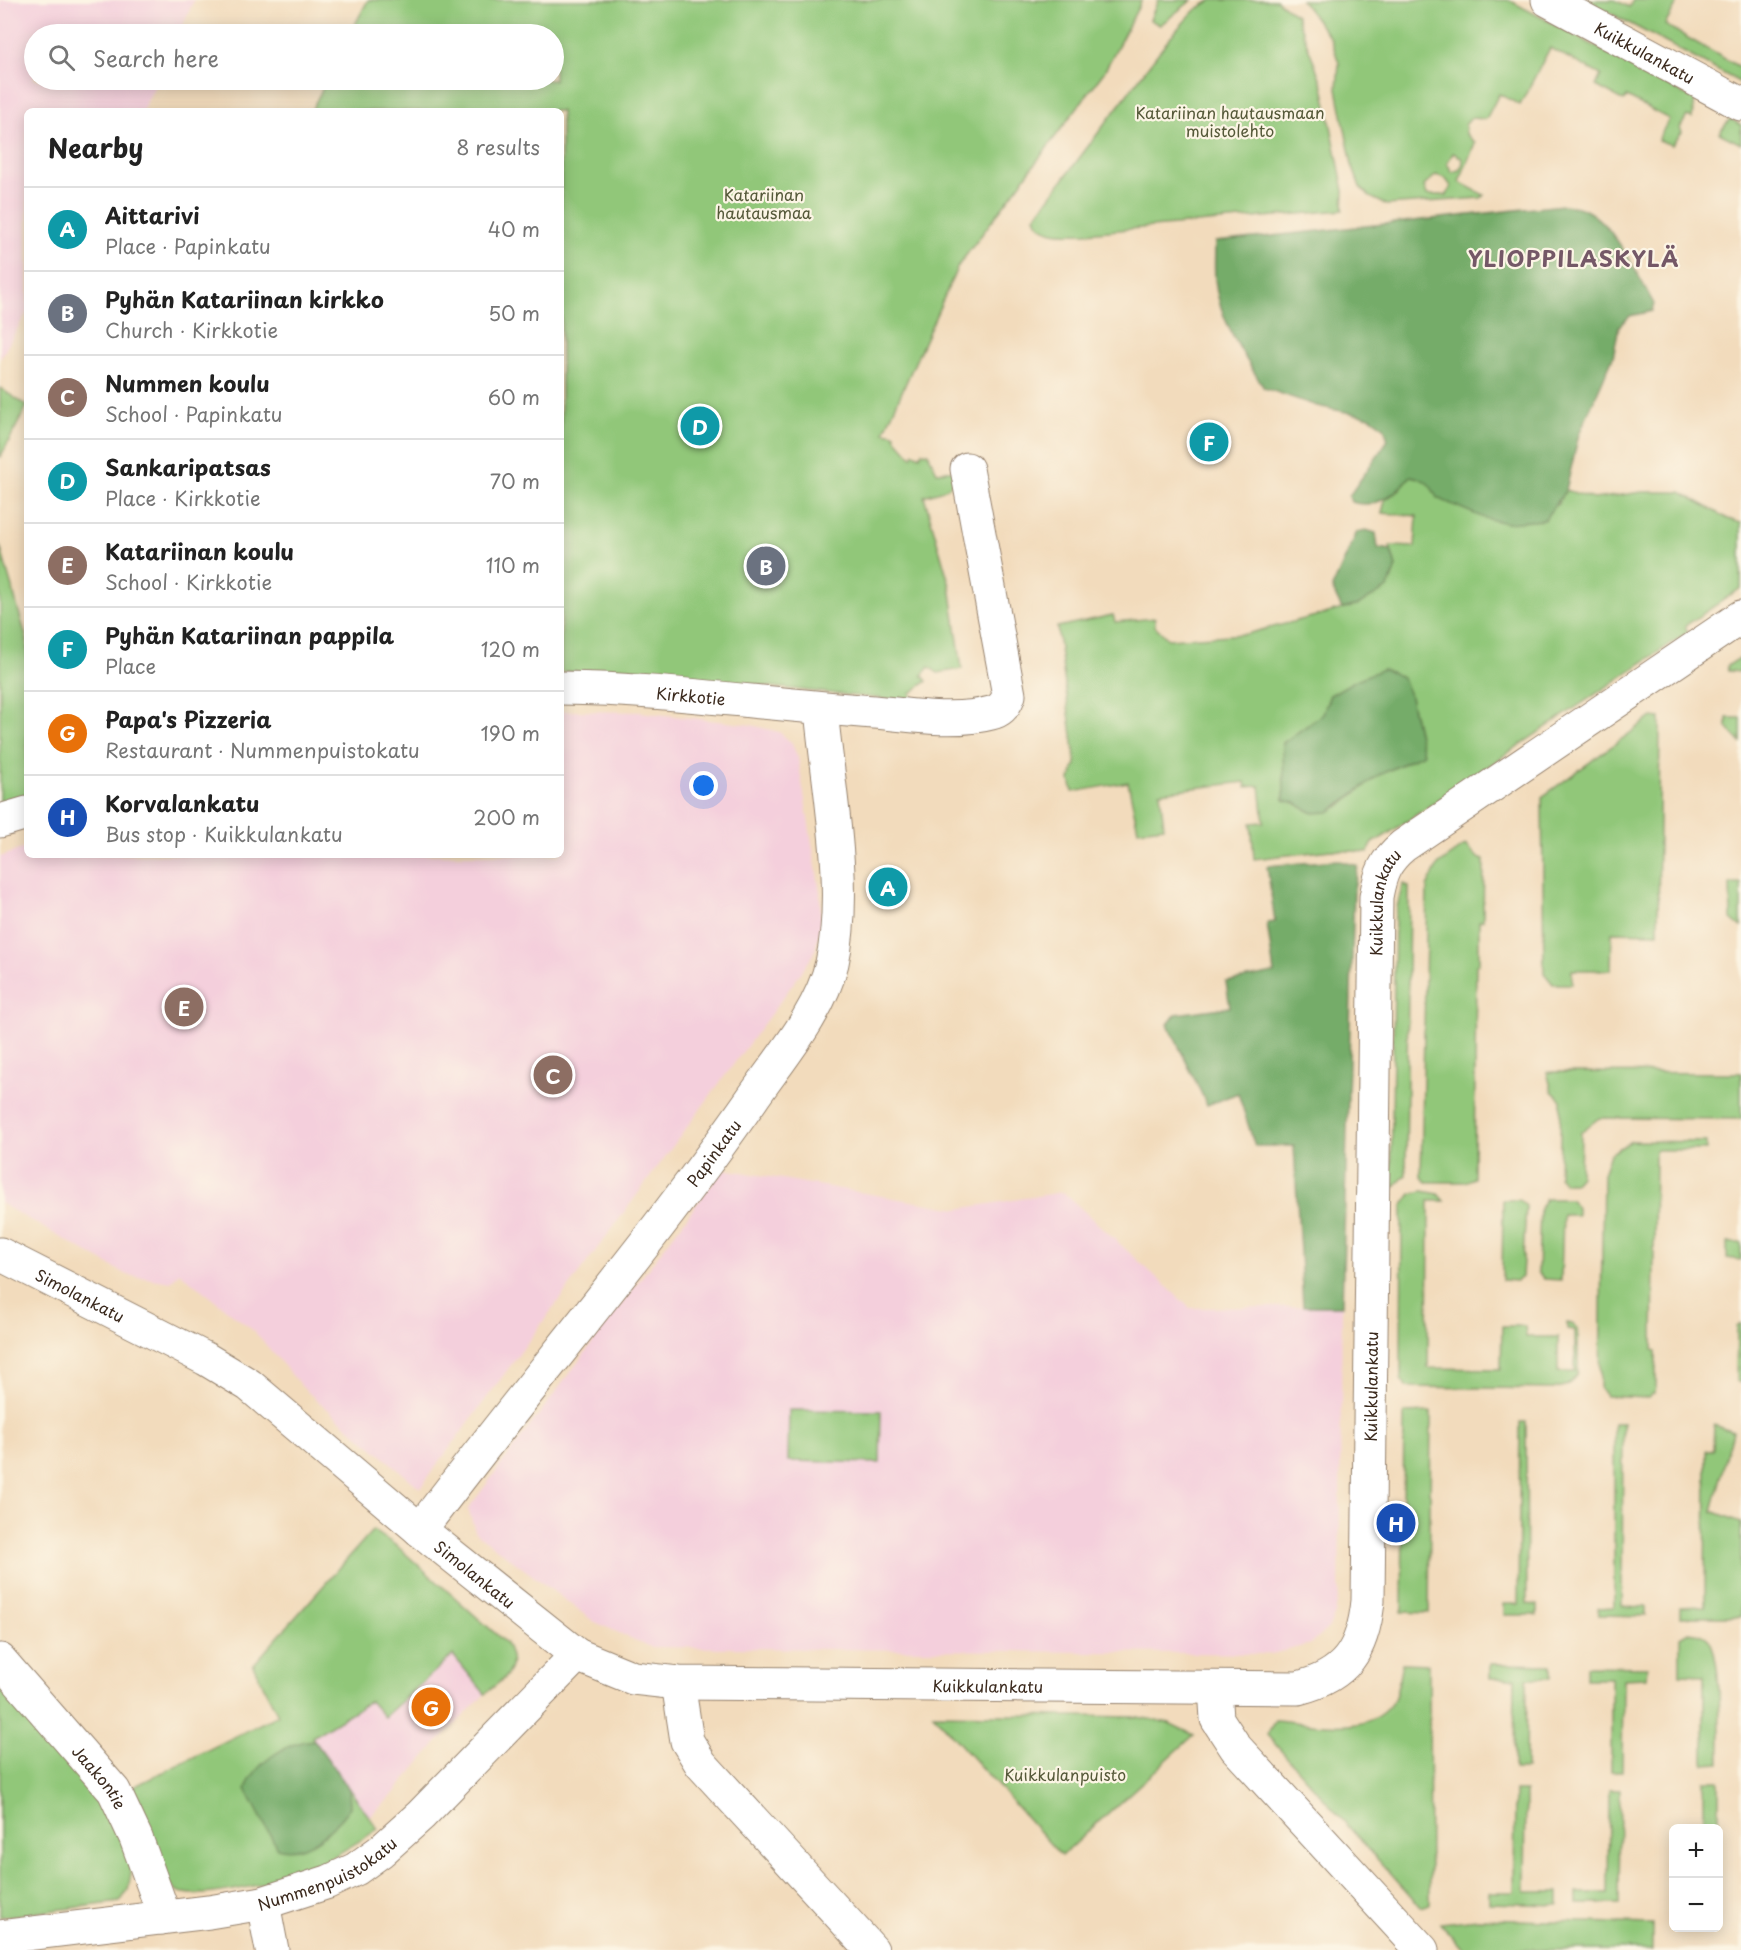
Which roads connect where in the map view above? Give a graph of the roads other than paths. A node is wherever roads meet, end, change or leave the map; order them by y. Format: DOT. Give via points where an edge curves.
graph roads {
  1 [pos="1548,0"];
  2 [pos="1741,104"];
  3 [pos="967,469"];
  4 [pos="1741,617"];
  5 [pos="564,688"];
  6 [pos="821,709"];
  7 [pos="24,814"];
  8 [pos="0,821"];
  9 [pos="0,1254"];
  10 [pos="420,1530"];
  11 [pos="577,1655"];
  12 [pos="0,1660"];
  13 [pos="678,1683"];
  14 [pos="1215,1689"];
  15 [pos="263,1903"];
  16 [pos="162,1918"];
  17 [pos="0,1937"];
  18 [pos="272,1950"];
  19 [pos="872,1950"];
  20 [pos="1422,1950"];
  1 -- 2 [label="street, Kuikkulankatu"];
  3 -- 6 [label="street, Kirkkotie" via="1009,695 1005,705 993,713 960,718"];
  4 -- 14 [label="street, Kuikkulankatu" via="1402,846 1383,867 1376,897 1366,1619 1352,1655 1342,1668 1318,1683 1298,1688"];
  5 -- 6 [label="street, Kirkkotie" via="689,695"];
  6 -- 10 [label="street, Papinkatu" via="837,870 838,921 831,964 819,998 734,1125"];
  7 -- 8 [label="street"];
  9 -- 10 [label="street, Simolankatu" via="196,1353 249,1385"];
  10 -- 11 [label="street, Simolankatu"];
  11 -- 13 [label="street, Simolankatu" via="633,1678"];
  11 -- 15 [label="street, Nummenpuistokatu" via="435,1802 381,1851 328,1882"];
  12 -- 16 [label="street, Jaakontie" via="114,1791 136,1838"];
  13 -- 14 [label="street, Kuikkulankatu"];
  13 -- 19 [label="street" via="687,1741 701,1764"];
  14 -- 20 [label="street" via="1217,1719 1236,1748"];
  15 -- 16 [label="street, Nummenpuistokatu"];
  15 -- 18 [label="street"];
  16 -- 17 [label="street, Nummenpuistokatu"];
}
